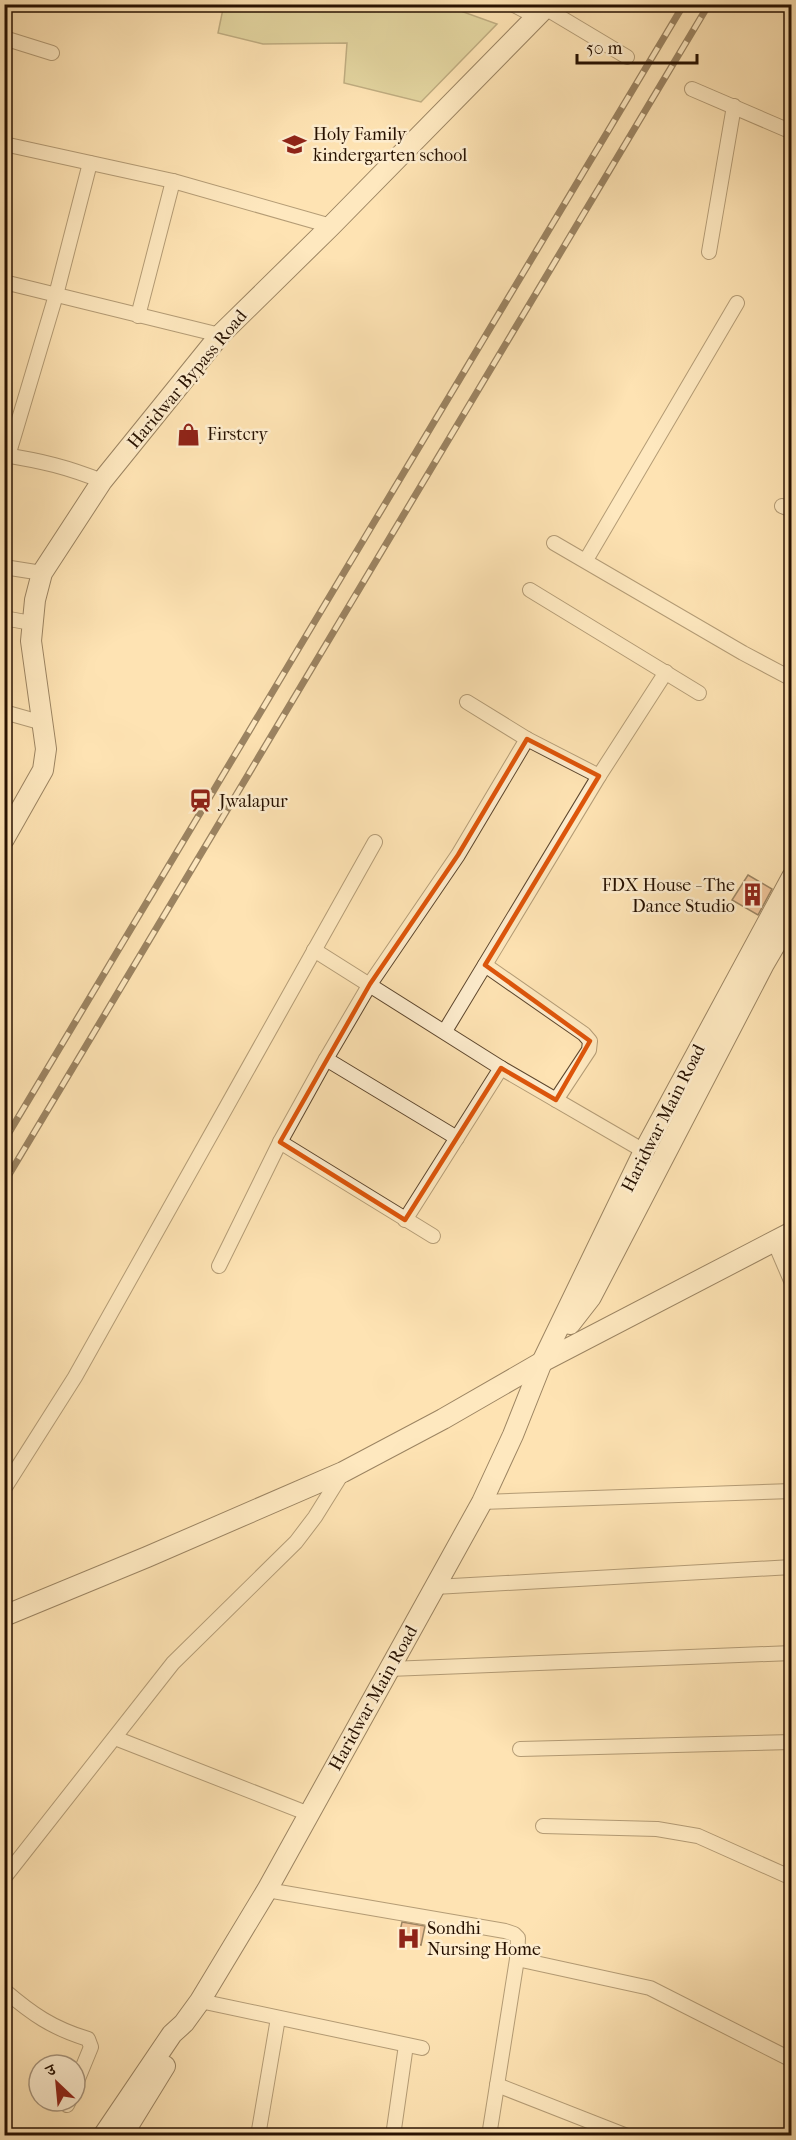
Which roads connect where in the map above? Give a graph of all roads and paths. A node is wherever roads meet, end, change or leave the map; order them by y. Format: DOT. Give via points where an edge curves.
graph roads {
  1 [pos="512,4"];
  2 [pos="544,10"];
  3 [pos="4,38"];
  4 [pos="52,53"];
  5 [pos="627,57"];
  6 [pos="692,89"];
  7 [pos="734,106"];
  8 [pos="792,132"];
  9 [pos="4,144"];
  10 [pos="90,163"];
  11 [pos="173,181"];
  12 [pos="331,226"];
  13 [pos="709,252"];
  14 [pos="4,282"];
  15 [pos="56,295"];
  16 [pos="737,303"];
  17 [pos="138,316"];
  18 [pos="220,335"];
  19 [pos="6,456"];
  20 [pos="102,481"];
  21 [pos="554,543"];
  22 [pos="586,560"];
  23 [pos="4,567"];
  24 [pos="42,573"];
  25 [pos="531,590"];
  26 [pos="4,618"];
  27 [pos="31,623"];
  28 [pos="666,672"];
  29 [pos="792,679"];
  30 [pos="699,693"];
  31 [pos="467,702"];
  32 [pos="4,712"];
  33 [pos="43,723"];
  34 [pos="527,739"];
  35 [pos="599,776"];
  36 [pos="4,839"];
  37 [pos="375,842"];
  38 [pos="792,877"];
  39 [pos="792,916"];
  40 [pos="314,950"];
  41 [pos="485,965"];
  42 [pos="370,984"];
  43 [pos="445,1031"];
  44 [pos="326,1059"];
  45 [pos="501,1068"];
  46 [pos="556,1100"];
  47 [pos="457,1138"];
  48 [pos="280,1142"];
  49 [pos="644,1151"];
  50 [pos="405,1220"];
  51 [pos="433,1236"];
  52 [pos="783,1236"];
  53 [pos="219,1266"];
  54 [pos="792,1283"];
  55 [pos="542,1362"];
  56 [pos="343,1472"];
  57 [pos="4,1489"];
  58 [pos="792,1491"];
  59 [pos="482,1502"];
  60 [pos="792,1568"];
  61 [pos="435,1587"];
  62 [pos="4,1616"];
  63 [pos="792,1653"];
  64 [pos="390,1669"];
  65 [pos="115,1738"];
  66 [pos="792,1742"];
  67 [pos="520,1749"];
  68 [pos="309,1814"];
  69 [pos="543,1826"];
  70 [pos="4,1878"];
  71 [pos="792,1878"];
  72 [pos="267,1890"];
  73 [pos="517,1959"];
  74 [pos="4,1990"];
  75 [pos="200,2001"];
  76 [pos="278,2018"];
  77 [pos="184,2023"];
  78 [pos="406,2045"];
  79 [pos="422,2048"];
  80 [pos="87,2057"];
  81 [pos="792,2060"];
  82 [pos="497,2085"];
  83 [pos="103,2136"];
  84 [pos="122,2136"];
  85 [pos="258,2136"];
  86 [pos="393,2136"];
  87 [pos="489,2136"];
  88 [pos="627,2136"];
  1 -- 2 [label="street"];
  2 -- 5 [label="street"];
  2 -- 12 [label="main road, Haridwar Bypass Road"];
  3 -- 4 [label="street"];
  6 -- 7 [label="street"];
  7 -- 8 [label="street"];
  7 -- 13 [label="street"];
  9 -- 10 [label="street"];
  10 -- 11 [label="street"];
  10 -- 15 [label="street"];
  11 -- 12 [label="street"];
  11 -- 17 [label="street"];
  12 -- 18 [label="main road, Haridwar Bypass Road"];
  14 -- 15 [label="street"];
  15 -- 17 [label="street"];
  15 -- 19 [label="street"];
  16 -- 22 [label="street"];
  17 -- 18 [label="street"];
  18 -- 20 [label="main road, Haridwar Bypass Road"];
  19 -- 20 [label="street" via="59,465"];
  20 -- 24 [label="main road, Haridwar Bypass Road"];
  21 -- 22 [label="street"];
  22 -- 29 [label="street"];
  23 -- 24 [label="street"];
  24 -- 27 [label="main road, Haridwar Bypass Road"];
  25 -- 28 [label="street"];
  26 -- 27 [label="street"];
  27 -- 33 [label="main road, Haridwar Bypass Road"];
  28 -- 30 [label="street"];
  28 -- 35 [label="street"];
  31 -- 34 [label="street"];
  32 -- 33 [label="street"];
  33 -- 36 [label="main road, Haridwar Bypass Road" via="43,770"];
  34 -- 35 [label="street"];
  34 -- 42 [label="street" via="458,855"];
  35 -- 41 [label="street"];
  37 -- 40 [label="street"];
  38 -- 49 [label="main road, Haridwar Main Road"];
  39 -- 55 [label="main road, Haridwar Main Road" via="591,1297"];
  40 -- 42 [label="street"];
  40 -- 57 [label="street" via="75,1377"];
  41 -- 43 [label="street"];
  41 -- 46 [label="street" via="590,1041 589,1050"];
  42 -- 43 [label="street"];
  42 -- 44 [label="street"];
  43 -- 45 [label="street"];
  44 -- 47 [label="street"];
  44 -- 48 [label="street"];
  45 -- 46 [label="street"];
  45 -- 47 [label="street"];
  46 -- 49 [label="street"];
  47 -- 50 [label="street"];
  48 -- 50 [label="street"];
  48 -- 53 [label="street"];
  49 -- 55 [label="main road, Haridwar Main Road"];
  50 -- 51 [label="street"];
  52 -- 54 [label="street"];
  52 -- 55 [label="main road"];
  55 -- 56 [label="main road"];
  55 -- 59 [label="main road, Haridwar Main Road"];
  56 -- 62 [label="main road"];
  56 -- 65 [label="street" via="296,1542 173,1663"];
  58 -- 59 [label="street"];
  59 -- 61 [label="main road, Haridwar Main Road"];
  60 -- 61 [label="street"];
  61 -- 64 [label="main road, Haridwar Main Road"];
  63 -- 64 [label="street"];
  64 -- 68 [label="main road, Haridwar Main Road"];
  65 -- 68 [label="street"];
  65 -- 70 [label="street"];
  66 -- 67 [label="street"];
  68 -- 72 [label="main road, Haridwar Main Road"];
  69 -- 71 [label="street" via="657,1829 698,1836"];
  72 -- 73 [label="street" via="514,1934 519,1942"];
  72 -- 75 [label="main road, Haridwar Main Road"];
  73 -- 81 [label="street" via="650,1988"];
  73 -- 82 [label="street"];
  74 -- 80 [label="street" via="52,2026 88,2039 91,2047"];
  75 -- 76 [label="street"];
  75 -- 77 [label="main road, Haridwar Main Road"];
  76 -- 78 [label="street"];
  76 -- 85 [label="street"];
  77 -- 83 [label="main road, Haridwar Main Road" via="172,2034"];
  77 -- 84 [label="main road, Haridwar Main Road" via="181,2039"];
  78 -- 79 [label="street"];
  78 -- 86 [label="street"];
  82 -- 87 [label="street"];
  82 -- 88 [label="street"];
}
